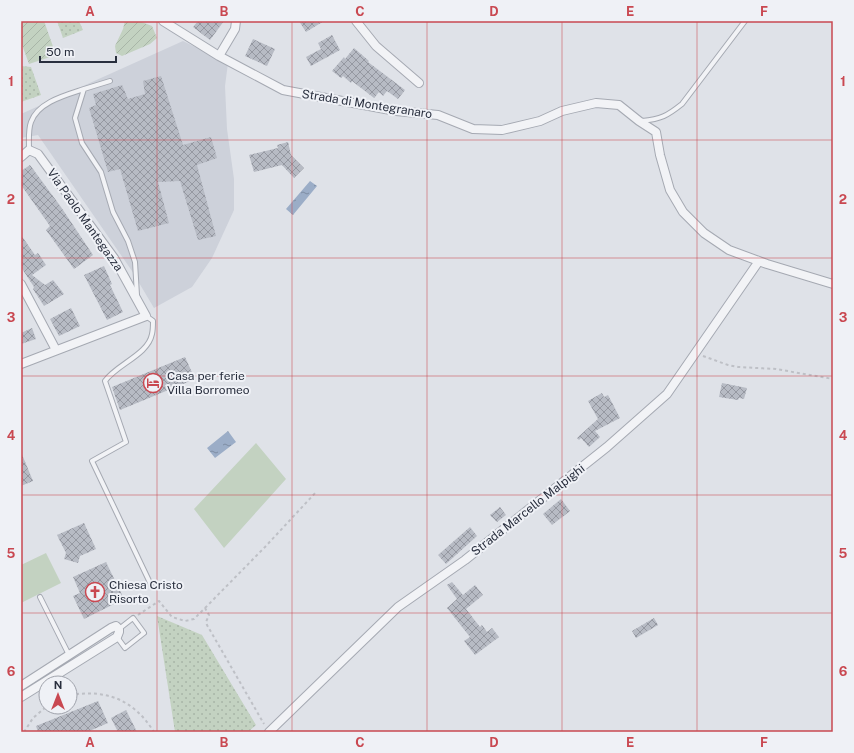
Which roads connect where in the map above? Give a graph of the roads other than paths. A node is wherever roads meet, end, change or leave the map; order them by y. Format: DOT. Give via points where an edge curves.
graph roads {
  1 [pos="163,21"];
  2 [pos="236,21"];
  3 [pos="356,21"];
  4 [pos="745,21"];
  5 [pos="219,56"];
  6 [pos="110,81"];
  7 [pos="419,83"];
  8 [pos="84,89"];
  9 [pos="639,121"];
  10 [pos="30,150"];
  11 [pos="21,157"];
  12 [pos="759,261"];
  13 [pos="21,284"];
  14 [pos="833,284"];
  15 [pos="137,300"];
  16 [pos="146,316"];
  17 [pos="56,350"];
  18 [pos="21,364"];
  19 [pos="152,587"];
  20 [pos="40,596"];
  21 [pos="116,631"];
  22 [pos="70,656"];
  23 [pos="21,686"];
  24 [pos="21,697"];
  25 [pos="269,732"];
  1 -- 5 [label="street, Strada di Montegranaro"];
  2 -- 5 [label="street" via="235,29"];
  3 -- 7 [label="street" via="376,46"];
  4 -- 9 [label="lane" via="682,104 655,120"];
  5 -- 9 [label="street, Strada di Montegranaro" via="283,90 396,111 438,115 473,129 502,130 596,103 619,106"];
  6 -- 8 [label="lane"];
  8 -- 10 [label="lane" via="58,98 39,110 30,123"];
  8 -- 15 [label="lane" via="75,118 82,143 101,172 113,212 128,241 135,262"];
  9 -- 12 [label="street, Strada di Montegranaro" via="656,132 670,190 683,212 704,233 729,250"];
  10 -- 11 [label="street"];
  10 -- 15 [label="street, Via Paolo Mantegazza" via="38,154 114,258"];
  12 -- 14 [label="street, Strada di Montegranaro"];
  12 -- 25 [label="street, Strada Marcello Malpighi" via="667,394 613,442 466,560 398,607"];
  13 -- 17 [label="street"];
  15 -- 16 [label="street, Via Paolo Mantegazza"];
  16 -- 17 [label="street"];
  16 -- 19 [label="lane" via="153,321 152,335 144,350 110,374 105,381 126,442 92,461"];
  17 -- 18 [label="street"];
  20 -- 22 [label="lane"];
  21 -- 21 [label="lane" via="125,648 144,633 133,618"];
  21 -- 22 [label="street"];
  21 -- 24 [label="street"];
  22 -- 23 [label="street"];
}
